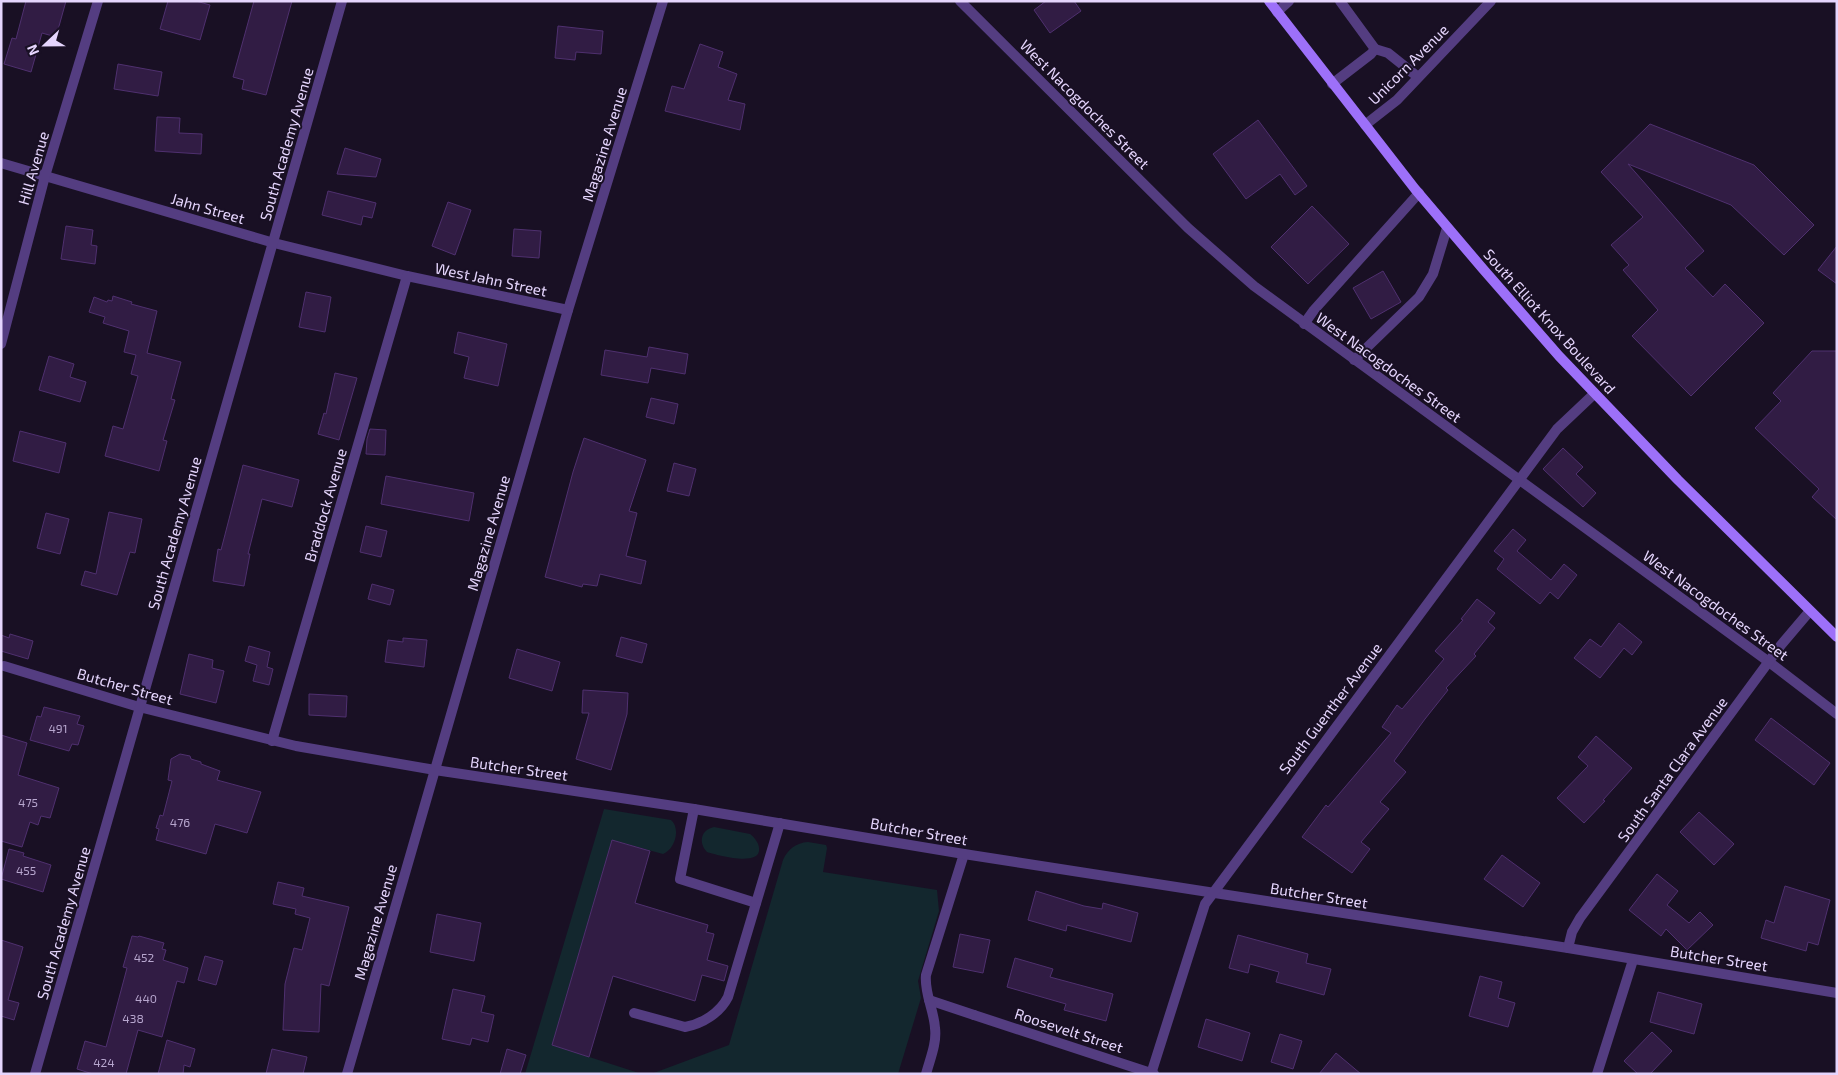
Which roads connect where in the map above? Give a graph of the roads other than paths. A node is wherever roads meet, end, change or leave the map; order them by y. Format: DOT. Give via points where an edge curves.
graph roads {
  1 [pos="98,1"];
  2 [pos="342,1"];
  3 [pos="663,1"];
  4 [pos="960,1"];
  5 [pos="1269,1"];
  6 [pos="1289,1"];
  7 [pos="1340,1"];
  8 [pos="1491,1"];
  9 [pos="1277,12"];
  10 [pos="1375,49"];
  11 [pos="1418,77"];
  12 [pos="1332,84"];
  13 [pos="1365,126"];
  14 [pos="1,163"];
  15 [pos="45,176"];
  16 [pos="1419,193"];
  17 [pos="1447,228"];
  18 [pos="274,243"];
  19 [pos="407,276"];
  20 [pos="568,310"];
  21 [pos="1304,324"];
  22 [pos="1,344"];
  23 [pos="1354,360"];
  24 [pos="1594,394"];
  25 [pos="1519,480"];
  26 [pos="1809,612"];
  27 [pos="1837,637"];
  28 [pos="1768,662"];
  29 [pos="4,666"];
  30 [pos="139,707"];
  31 [pos="1837,714"];
  32 [pos="272,741"];
  33 [pos="435,770"];
  34 [pos="694,809"];
  35 [pos="780,823"];
  36 [pos="964,854"];
  37 [pos="1211,893"];
  38 [pos="756,902"];
  39 [pos="1568,948"];
  40 [pos="1633,960"];
  41 [pos="1837,993"];
  42 [pos="929,1000"];
  43 [pos="634,1012"];
  44 [pos="1152,1073"];
  45 [pos="35,1074"];
  46 [pos="347,1074"];
  47 [pos="926,1074"];
  48 [pos="1597,1074"];
  1 -- 15 [label="street, Hill Avenue"];
  2 -- 18 [label="street, South Academy Avenue"];
  3 -- 20 [label="street, Magazine Avenue"];
  4 -- 21 [label="street, West Nacogdoches Street" via="1188,228 1254,286"];
  5 -- 9 [label="main road, South Elliot Knox Boulevard"];
  6 -- 9 [label="street"];
  7 -- 10 [label="street"];
  8 -- 11 [label="street, Unicorn Avenue"];
  9 -- 12 [label="main road, South Elliot Knox Boulevard"];
  10 -- 11 [label="street" via="1388,53"];
  10 -- 12 [label="street"];
  11 -- 13 [label="street, Unicorn Avenue" via="1397,100"];
  12 -- 13 [label="main road, South Elliot Knox Boulevard"];
  13 -- 16 [label="main road, South Elliot Knox Boulevard"];
  14 -- 15 [label="street, Jahn Street"];
  15 -- 18 [label="street, Jahn Street"];
  15 -- 22 [label="street, Hill Avenue"];
  16 -- 17 [label="main road, South Elliot Knox Boulevard"];
  16 -- 21 [label="street"];
  17 -- 23 [label="street" via="1433,274 1419,297"];
  17 -- 24 [label="main road, South Elliot Knox Boulevard"];
  18 -- 19 [label="street, Jahn Street"];
  18 -- 30 [label="street, South Academy Avenue"];
  19 -- 20 [label="street, West Jahn Street"];
  19 -- 32 [label="street, Braddock Avenue"];
  20 -- 33 [label="street, Magazine Avenue"];
  21 -- 23 [label="street, West Nacogdoches Street"];
  23 -- 25 [label="street, West Nacogdoches Street"];
  24 -- 25 [label="street, South Guenther Avenue" via="1564,420"];
  24 -- 26 [label="main road, South Elliot Knox Boulevard"];
  25 -- 28 [label="street, West Nacogdoches Street"];
  25 -- 37 [label="street, South Guenther Avenue"];
  26 -- 27 [label="main road, South Elliot Knox Boulevard"];
  26 -- 28 [label="street, South Santa Clara Avenue"];
  28 -- 31 [label="street, West Nacogdoches Street"];
  28 -- 39 [label="street, South Santa Clara Avenue" via="1580,918"];
  29 -- 30 [label="street, Butcher Street"];
  30 -- 32 [label="street, Butcher Street"];
  30 -- 45 [label="street, South Academy Avenue"];
  32 -- 33 [label="street, Butcher Street"];
  33 -- 34 [label="street, Butcher Street"];
  33 -- 46 [label="street, Magazine Avenue"];
  34 -- 35 [label="street, Butcher Street"];
  34 -- 38 [label="street" via="680,879"];
  35 -- 36 [label="street, Butcher Street"];
  35 -- 38 [label="street"];
  36 -- 37 [label="street, Butcher Street"];
  36 -- 42 [label="street" via="926,975"];
  37 -- 39 [label="street, Butcher Street"];
  37 -- 44 [label="street, South Guenther Avenue" via="1200,914"];
  38 -- 43 [label="street" via="728,997 720,1010 685,1027"];
  39 -- 40 [label="street, Butcher Street"];
  40 -- 41 [label="street, Butcher Street"];
  40 -- 48 [label="street"];
  42 -- 44 [label="street, Roosevelt Street"];
  42 -- 47 [label="street" via="936,1032"];
}
